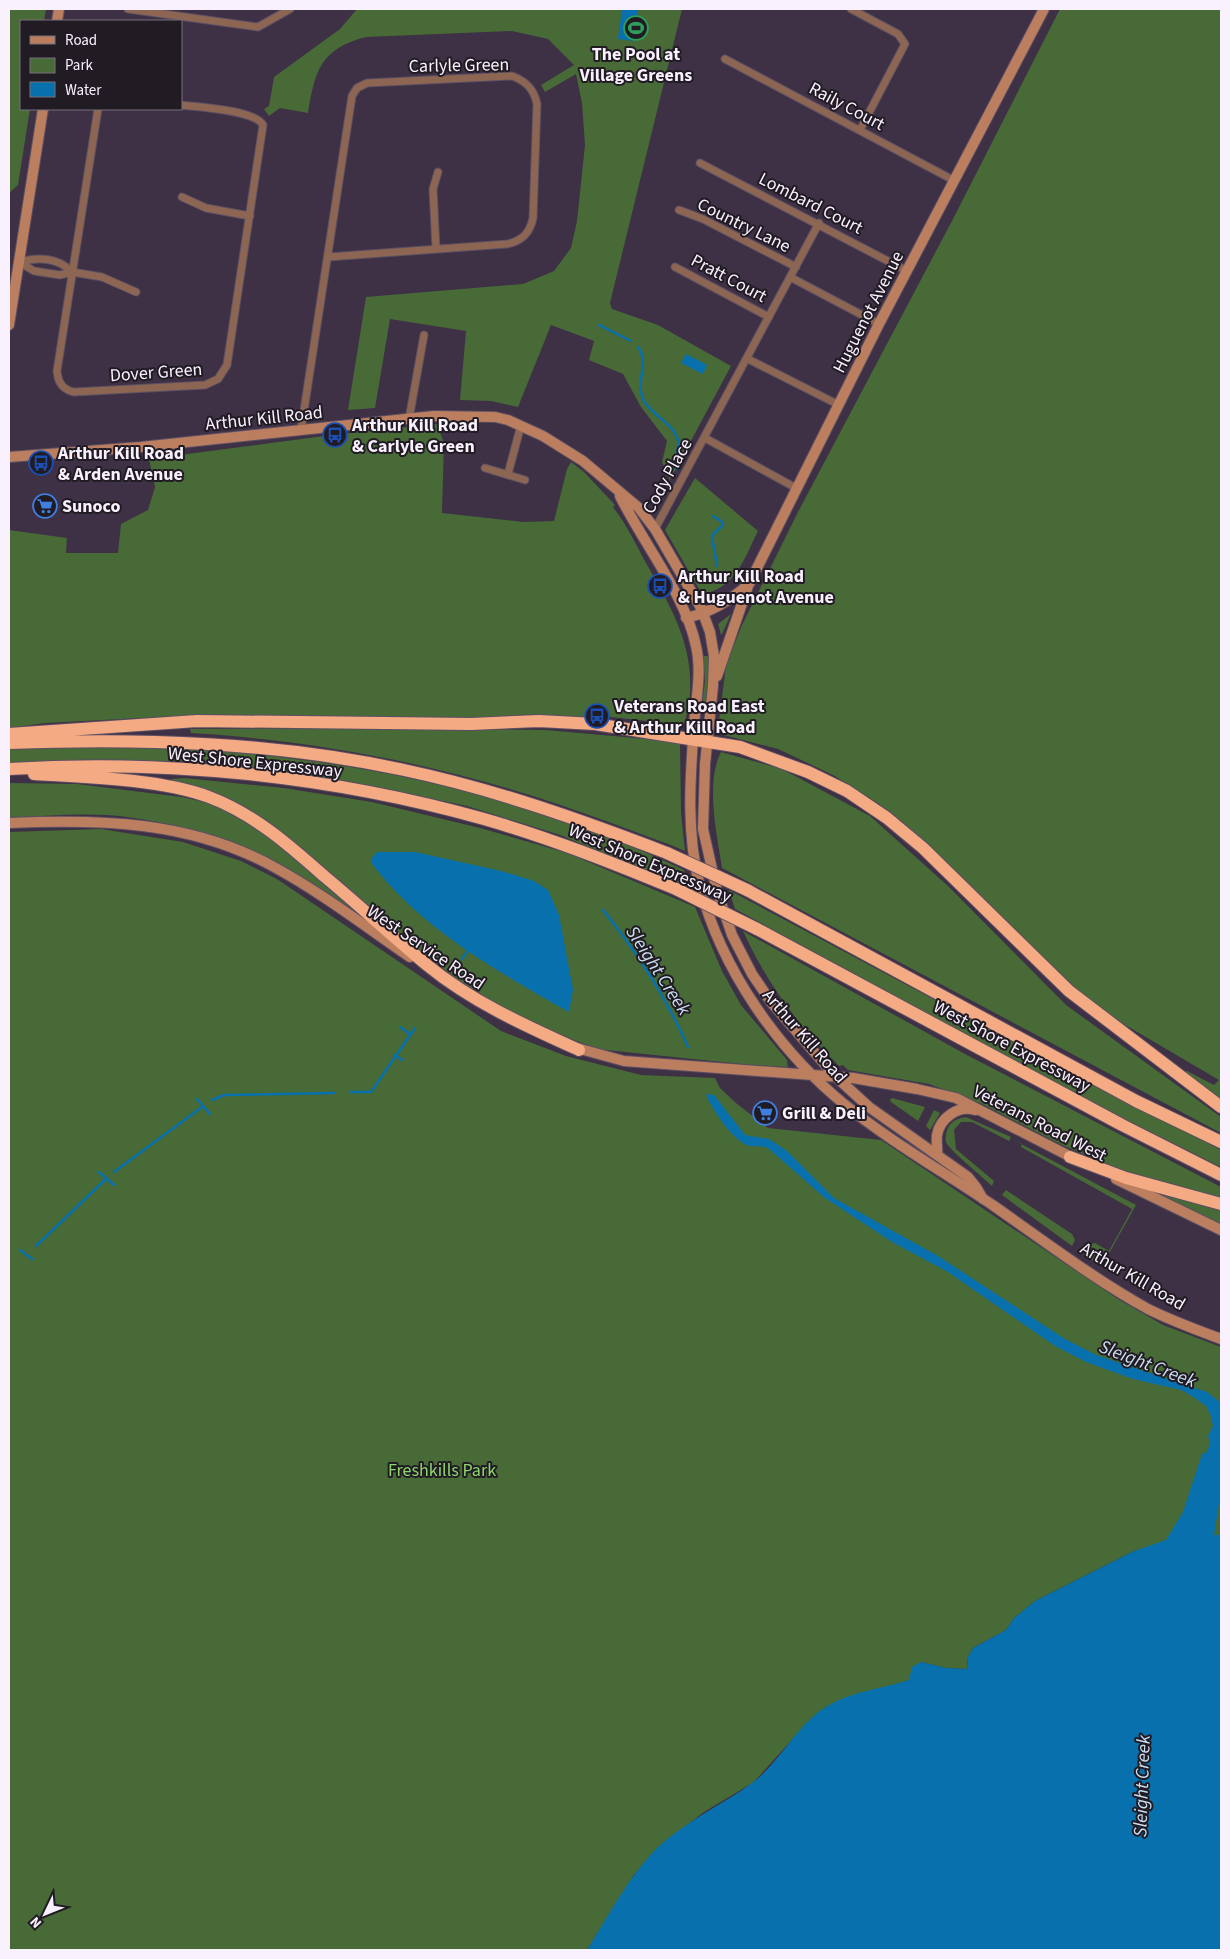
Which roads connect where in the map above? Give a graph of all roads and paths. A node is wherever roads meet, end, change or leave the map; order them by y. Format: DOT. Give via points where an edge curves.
graph roads {
  1 [pos="128,9"];
  2 [pos="290,9"];
  3 [pos="851,9"];
  4 [pos="1044,9"];
  5 [pos="725,60"];
  6 [pos="182,105"];
  7 [pos="43,110"];
  8 [pos="98,110"];
  9 [pos="860,130"];
  10 [pos="700,163"];
  11 [pos="438,172"];
  12 [pos="955,181"];
  13 [pos="182,197"];
  14 [pos="679,210"];
  15 [pos="250,216"];
  16 [pos="819,224"];
  17 [pos="436,249"];
  18 [pos="328,257"];
  19 [pos="19,262"];
  20 [pos="675,266"];
  21 [pos="796,267"];
  22 [pos="907,271"];
  23 [pos="72,272"];
  24 [pos="790,277"];
  25 [pos="136,292"];
  26 [pos="769,317"];
  27 [pos="879,324"];
  28 [pos="9,325"];
  29 [pos="424,334"];
  30 [pos="748,359"];
  31 [pos="838,406"];
  32 [pos="409,419"];
  33 [pos="521,425"];
  34 [pos="301,430"];
  35 [pos="705,438"];
  36 [pos="9,457"];
  37 [pos="485,468"];
  38 [pos="508,474"];
  39 [pos="524,480"];
  40 [pos="796,488"];
  41 [pos="619,493"];
  42 [pos="655,529"];
  43 [pos="749,584"];
  44 [pos="704,614"];
  45 [pos="686,618"];
  46 [pos="713,686"];
  47 [pos="9,734"];
  48 [pos="693,739"];
  49 [pos="707,742"];
  50 [pos="9,743"];
  51 [pos="9,769"];
  52 [pos="9,774"];
  53 [pos="9,823"];
  54 [pos="579,1050"];
  55 [pos="813,1075"];
  56 [pos="835,1076"];
  57 [pos="1221,1108"];
  58 [pos="994,1116"];
  59 [pos="1221,1142"];
  60 [pos="937,1155"];
  61 [pos="1070,1156"];
  62 [pos="1221,1175"];
  63 [pos="983,1199"];
  64 [pos="1221,1204"];
  65 [pos="1221,1230"];
  66 [pos="1221,1339"];
  1 -- 2 [label="street" via="258,27"];
  3 -- 9 [label="street" via="905,41"];
  4 -- 12 [label="street, Huguenot Avenue"];
  5 -- 9 [label="street, Raily Court"];
  6 -- 15 [label="street, Dover Green" via="250,115 260,120 263,130"];
  7 -- 19 [label="street"];
  8 -- 23 [label="street, Dover Green"];
  9 -- 12 [label="street, Raily Court"];
  10 -- 16 [label="street, Lombard Court"];
  11 -- 17 [label="street" via="433,189"];
  12 -- 22 [label="street, Huguenot Avenue"];
  13 -- 15 [label="street" via="206,208"];
  14 -- 21 [label="street, Country Lane"];
  15 -- 23 [label="street, Dover Green" via="228,365 218,379 205,385 74,392 64,388 57,371"];
  16 -- 21 [label="street, Cody Place"];
  16 -- 22 [label="street, Lombard Court"];
  17 -- 18 [label="street, Carlyle Green"];
  17 -- 18 [label="street, Carlyle Green" via="516,242 531,227 537,104 532,89 519,79 512,76 367,83 357,88 352,96"];
  18 -- 34 [label="street, Carlyle Green"];
  19 -- 23 [label="street" via="34,271 60,276"];
  19 -- 23 [label="street" via="36,258 63,262"];
  19 -- 28 [label="street"];
  20 -- 26 [label="street, Pratt Court"];
  21 -- 24 [label="street, Cody Place"];
  22 -- 27 [label="street, Huguenot Avenue"];
  23 -- 25 [label="street" via="102,277"];
  24 -- 26 [label="street, Cody Place"];
  24 -- 27 [label="street"];
  26 -- 30 [label="street, Cody Place"];
  27 -- 31 [label="street, Huguenot Avenue"];
  29 -- 32 [label="street"];
  30 -- 31 [label="street"];
  30 -- 35 [label="street, Cody Place"];
  31 -- 40 [label="street, Huguenot Avenue"];
  32 -- 33 [label="street, Arthur Kill Road" via="481,416"];
  32 -- 34 [label="street, Arthur Kill Road"];
  33 -- 38 [label="street"];
  33 -- 41 [label="street, Arthur Kill Road" via="564,447"];
  34 -- 36 [label="street, Arthur Kill Road"];
  35 -- 40 [label="street, Cody Place"];
  35 -- 42 [label="street, Cody Place"];
  37 -- 38 [label="street"];
  38 -- 39 [label="street"];
  40 -- 43 [label="street, Huguenot Avenue"];
  41 -- 42 [label="street" via="639,508"];
  41 -- 45 [label="street, Arthur Kill Road"];
  42 -- 44 [label="street"];
  43 -- 44 [label="street, Huguenot Avenue" via="733,598"];
  43 -- 46 [label="street"];
  44 -- 45 [label="street, Huguenot Avenue"];
  44 -- 46 [label="street" via="714,656"];
  45 -- 48 [label="street, Arthur Kill Road" via="696,646 699,671"];
  46 -- 49 [label="street, Arthur Kill Road"];
  47 -- 48 [label="highway" via="197,720 471,724 539,721 595,724"];
  48 -- 49 [label="highway"];
  48 -- 55 [label="street, Arthur Kill Road" via="692,840 699,884 710,921 724,955 746,993"];
  49 -- 56 [label="street, Arthur Kill Road" via="703,829 717,891 732,935 770,1002"];
  49 -- 57 [label="highway" via="740,747 776,758 847,791 887,818 923,848 1069,991"];
  50 -- 59 [label="highway, West Shore Expressway, bridge" via="141,741 226,745 313,755 404,770 565,814 708,870 1136,1101"];
  51 -- 62 [label="highway, West Shore Expressway, bridge" via="60,766 225,773 311,782 398,798 484,819 558,843 676,889 757,929"];
  52 -- 54 [label="highway" via="91,778 170,787 208,797 238,810 298,852 429,966 471,996"];
  53 -- 54 [label="street, West Service Road" via="116,822 169,830 224,845 274,866 479,1004 516,1024"];
  54 -- 55 [label="street, West Service Road" via="624,1061 666,1066"];
  55 -- 56 [label="street, West Service Road"];
  55 -- 63 [label="street, Arthur Kill Road" via="844,1104"];
  56 -- 58 [label="street, Veterans Road West" via="875,1080 956,1098"];
  56 -- 60 [label="street, Arthur Kill Road" via="870,1107"];
  58 -- 60 [label="street" via="970,1108 955,1111 943,1121 937,1135"];
  58 -- 61 [label="street, Veterans Road West"];
  60 -- 63 [label="street, Arthur Kill Road" via="968,1177"];
  61 -- 64 [label="highway" via="1126,1178"];
  61 -- 65 [label="street, Veterans Road West"];
  63 -- 66 [label="street, Arthur Kill Road" via="1149,1309"];
}
